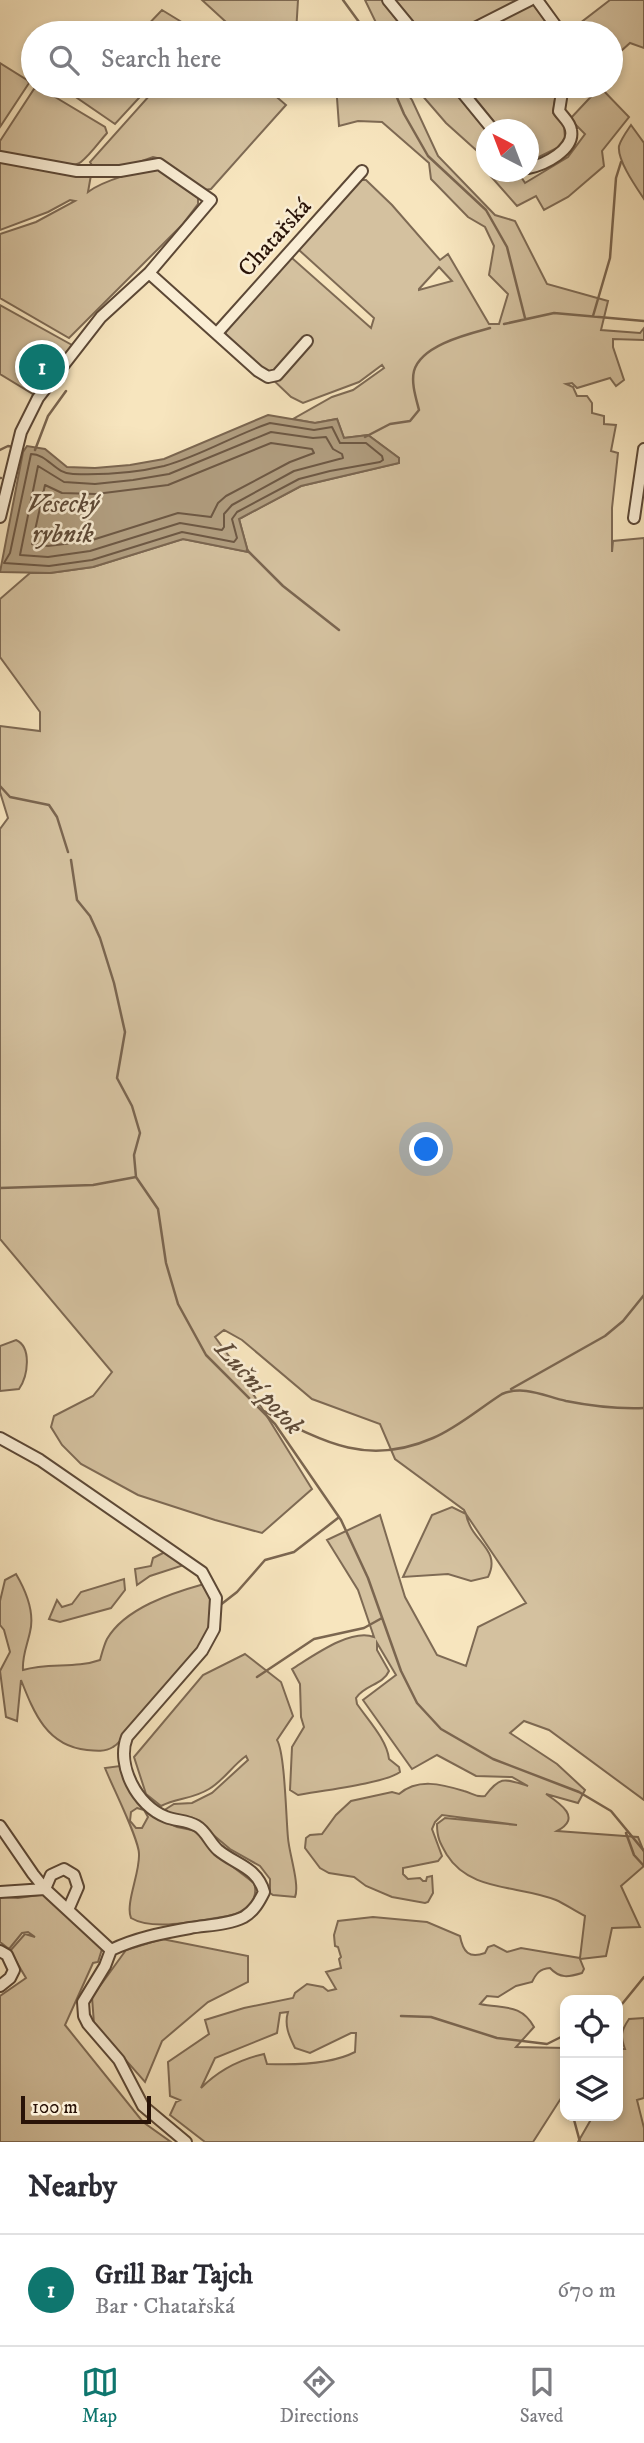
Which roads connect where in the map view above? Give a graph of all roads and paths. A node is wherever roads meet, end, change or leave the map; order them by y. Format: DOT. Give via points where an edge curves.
graph roads {
  1 [pos="388,0"];
  2 [pos="530,0"];
  3 [pos="537,0"];
  4 [pos="405,21"];
  5 [pos="489,21"];
  6 [pos="552,21"];
  7 [pos="467,98"];
  8 [pos="561,98"];
  9 [pos="484,119"];
  10 [pos="0,157"];
  11 [pos="539,163"];
  12 [pos="362,171"];
  13 [pos="149,273"];
  14 [pos="217,333"];
  15 [pos="307,341"];
  16 [pos="644,449"];
  17 [pos="0,517"];
  18 [pos="634,517"];
  19 [pos="0,1438"];
  20 [pos="0,1826"];
  21 [pos="45,1889"];
  22 [pos="0,1892"];
  23 [pos="68,1910"];
  24 [pos="111,1950"];
  25 [pos="0,1951"];
  26 [pos="0,1986"];
  27 [pos="186,2142"];
  1 -- 4 [label="street"];
  2 -- 5 [label="street"];
  3 -- 6 [label="street"];
  7 -- 9 [label="street"];
  8 -- 11 [label="street" via="559,111 569,123 570,140 555,156"];
  10 -- 13 [label="street" via="77,171 120,172 159,164 211,200"];
  12 -- 14 [label="street, Chatařská"];
  13 -- 14 [label="street"];
  13 -- 17 [label="street" via="101,317 38,398 24,423"];
  14 -- 15 [label="street" via="268,377 277,375"];
  16 -- 18 [label="street"];
  19 -- 24 [label="street" via="40,1460 202,1572 216,1598 214,1629 202,1651 127,1737 122,1749 130,1780 145,1802 164,1816 200,1827 217,1849 253,1870 264,1892 244,1917 159,1933"];
  20 -- 21 [label="street"];
  21 -- 22 [label="street"];
  21 -- 23 [label="street"];
  21 -- 23 [label="street" via="51,1875 64,1869 74,1875 78,1887"];
  23 -- 24 [label="street"];
  24 -- 27 [label="street" via="83,2002 84,2016 119,2060 143,2106"];
  25 -- 26 [label="street" via="14,1970"];
}
